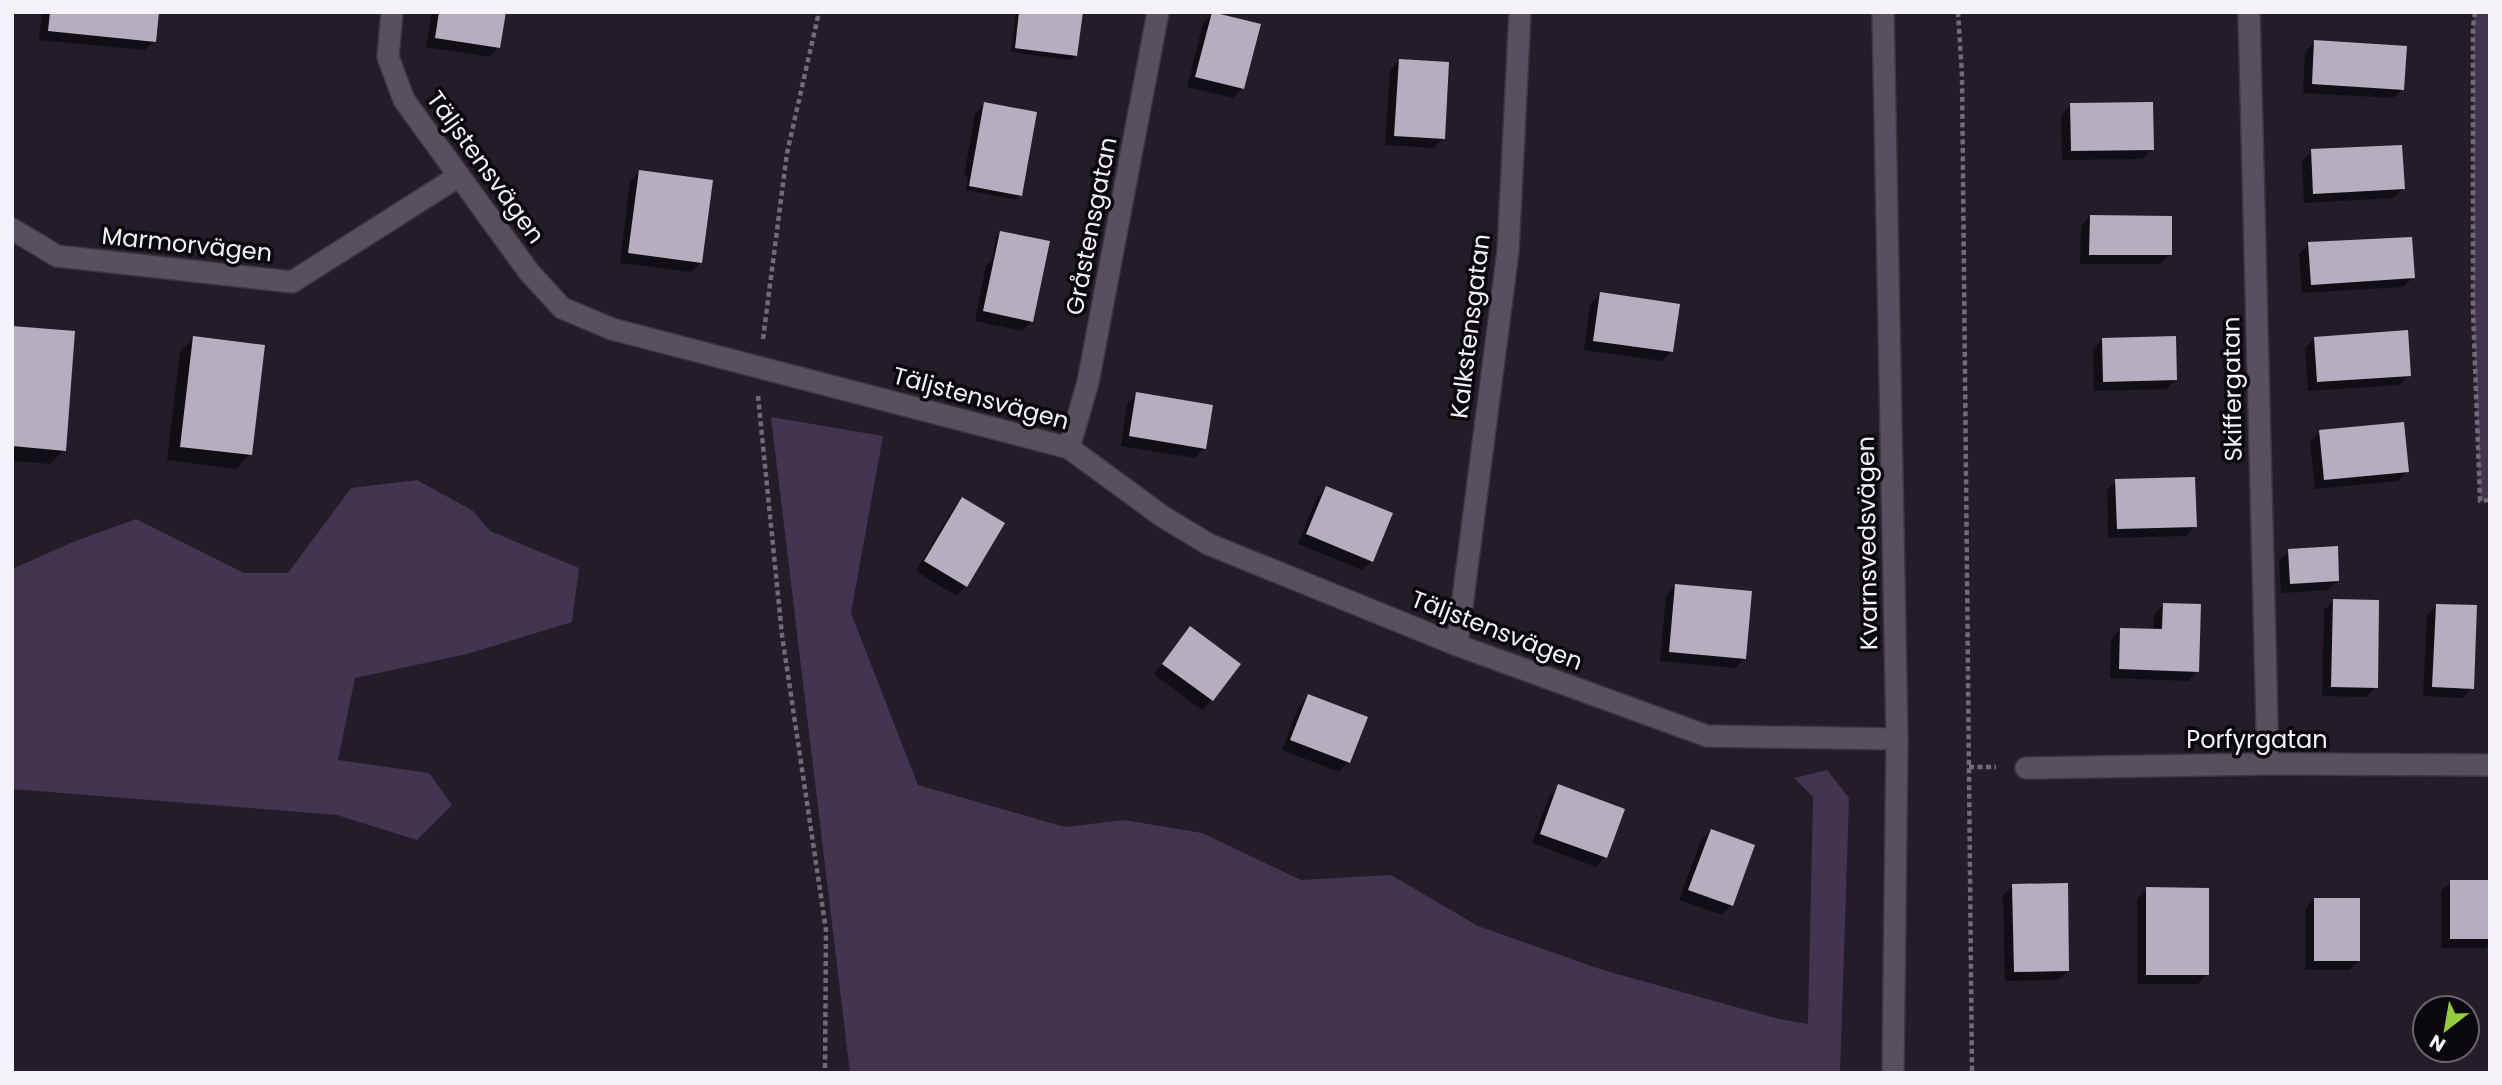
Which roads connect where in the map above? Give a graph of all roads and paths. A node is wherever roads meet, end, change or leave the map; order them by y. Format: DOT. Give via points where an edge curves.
graph roads {
  1 [pos="392,12"];
  2 [pos="819,12"];
  3 [pos="1158,12"];
  4 [pos="1520,12"];
  5 [pos="1883,12"];
  6 [pos="1958,12"];
  7 [pos="2249,12"];
  8 [pos="2475,12"];
  9 [pos="459,176"];
  10 [pos="12,229"];
  11 [pos="760,366"];
  12 [pos="1069,448"];
  13 [pos="2490,500"];
  14 [pos="1457,645"];
  15 [pos="1897,739"];
  16 [pos="2268,764"];
  17 [pos="2490,765"];
  18 [pos="2026,768"];
  19 [pos="825,1073"];
  20 [pos="1893,1073"];
  21 [pos="1972,1073"];
  1 -- 9 [label="street, Täljstensvägen" via="388,57 404,100"];
  2 -- 11 [label="path" via="787,153"];
  3 -- 12 [label="street, Gråstensgatan" via="1088,383"];
  4 -- 14 [label="street, Kalkstensgatan" via="1508,251"];
  5 -- 15 [label="street, Kvarnsvedsvägen"];
  6 -- 21 [label="path"];
  7 -- 16 [label="street, Skiffergatan"];
  8 -- 13 [label="path" via="2473,310 2480,500"];
  9 -- 10 [label="street, Marmorvägen" via="292,282 57,256"];
  9 -- 11 [label="street, Täljstensvägen" via="529,272 562,308 612,329"];
  11 -- 12 [label="street, Täljstensvägen"];
  11 -- 19 [label="path" via="757,397 782,635 826,930"];
  12 -- 14 [label="street, Täljstensvägen" via="1208,544"];
  14 -- 15 [label="street, Täljstensvägen" via="1707,736"];
  15 -- 20 [label="street, Kvarnsvedsvägen"];
  16 -- 17 [label="street, Porfyrgatan"];
  16 -- 18 [label="street, Porfyrgatan"];
}
